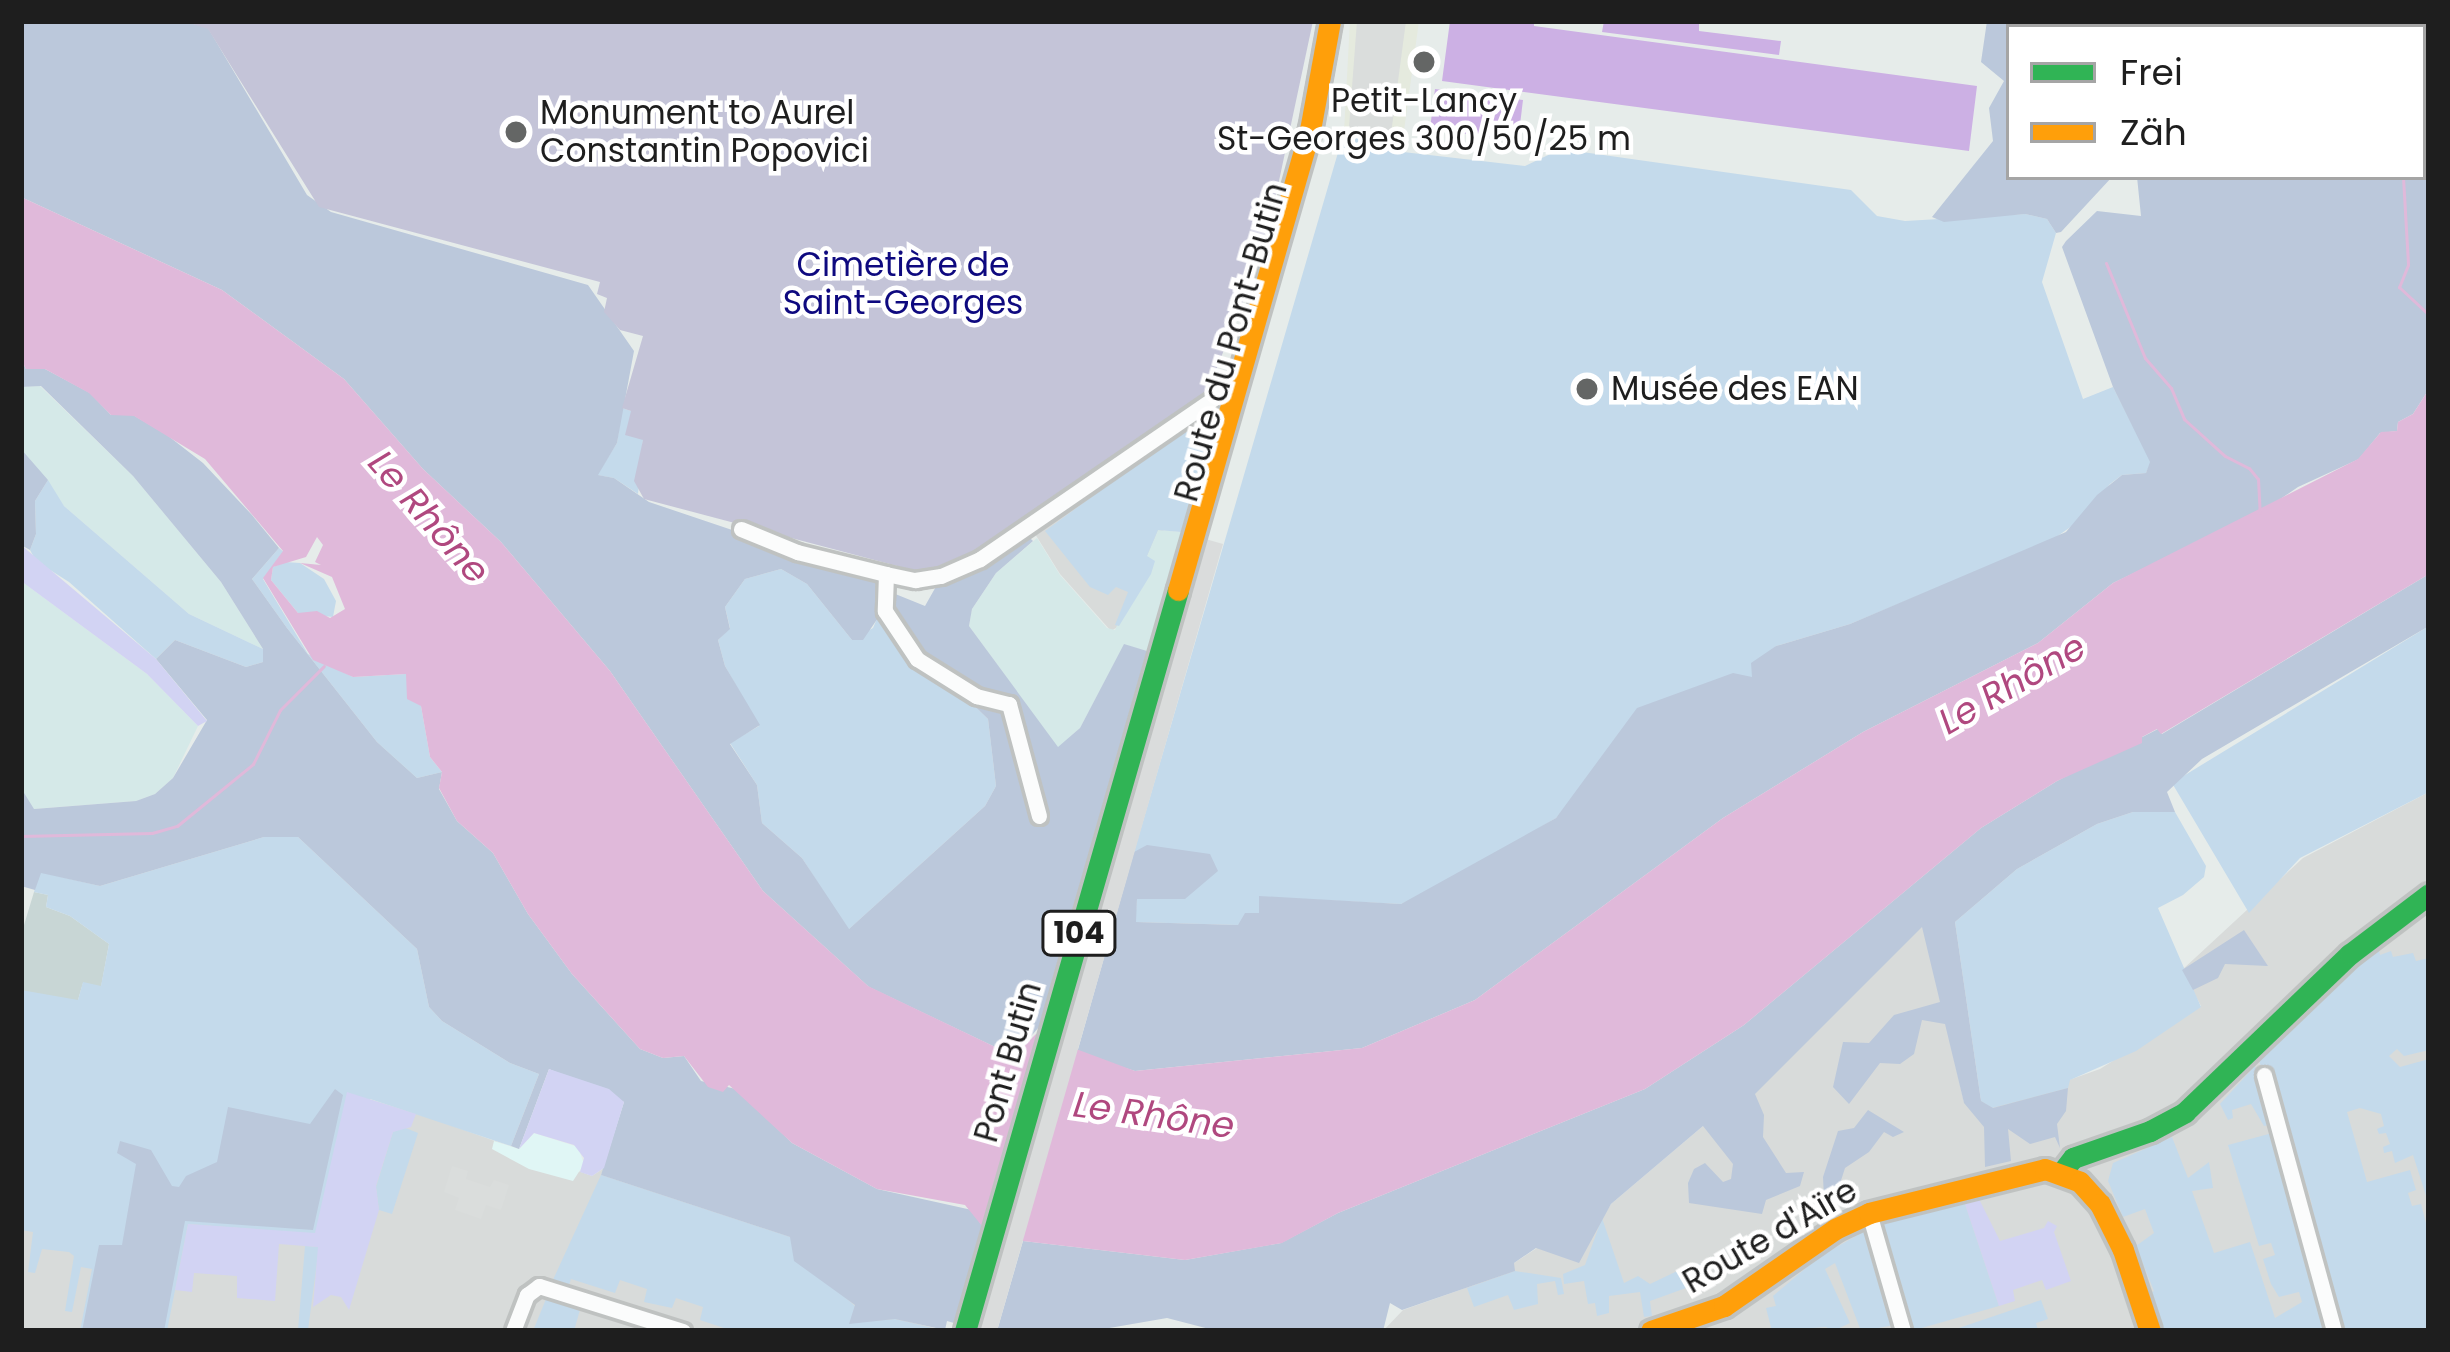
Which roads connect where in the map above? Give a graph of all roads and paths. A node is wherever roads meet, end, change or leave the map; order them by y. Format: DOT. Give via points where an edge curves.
graph roads {
  1 [pos="1330,21"];
  2 [pos="1345,21"];
  3 [pos="1237,383"];
  4 [pos="1194,412"];
  5 [pos="1222,433"];
  6 [pos="741,529"];
  7 [pos="1201,538"];
  8 [pos="886,574"];
  9 [pos="1040,816"];
  10 [pos="2429,894"];
  11 [pos="2264,1075"];
  12 [pos="2112,1145"];
  13 [pos="2062,1172"];
  14 [pos="2100,1204"];
  15 [pos="1869,1213"];
  16 [pos="513,1331"];
  17 [pos="683,1331"];
  18 [pos="965,1331"];
  19 [pos="981,1331"];
  20 [pos="1652,1331"];
  21 [pos="1904,1331"];
  22 [pos="2150,1331"];
  23 [pos="2334,1331"];
  1 -- 3 [label="main road, Route du Pont-Butin / 104" via="1310,130"];
  2 -- 7 [label="main road, Route du Pont-Butin / 104" via="1328,122"];
  3 -- 4 [label="street, Route du Pont-Butin"];
  3 -- 5 [label="main road, Route du Pont-Butin / 104"];
  4 -- 5 [label="street"];
  4 -- 8 [label="street, Route du Pont-Butin" via="970,565 922,579"];
  5 -- 7 [label="main road, Route du Pont-Butin / 104"];
  6 -- 8 [label="street, Route du Pont-Butin"];
  7 -- 18 [label="main road, Pont Butin / 104"];
  7 -- 19 [label="main road, Pont Butin / 104"];
  8 -- 9 [label="street" via="885,611 917,659 976,697 1009,704"];
  10 -- 12 [label="main road" via="2350,954 2185,1112"];
  11 -- 23 [label="street"];
  12 -- 13 [label="main road" via="2073,1158"];
  12 -- 14 [label="main road" via="2099,1172"];
  13 -- 14 [label="main road"];
  13 -- 15 [label="main road, Route d'Aïre" via="2026,1171"];
  14 -- 22 [label="main road"];
  15 -- 20 [label="main road, Route d'Aïre" via="1724,1306"];
  15 -- 21 [label="street"];
  16 -- 17 [label="street" via="539,1286"];
}
